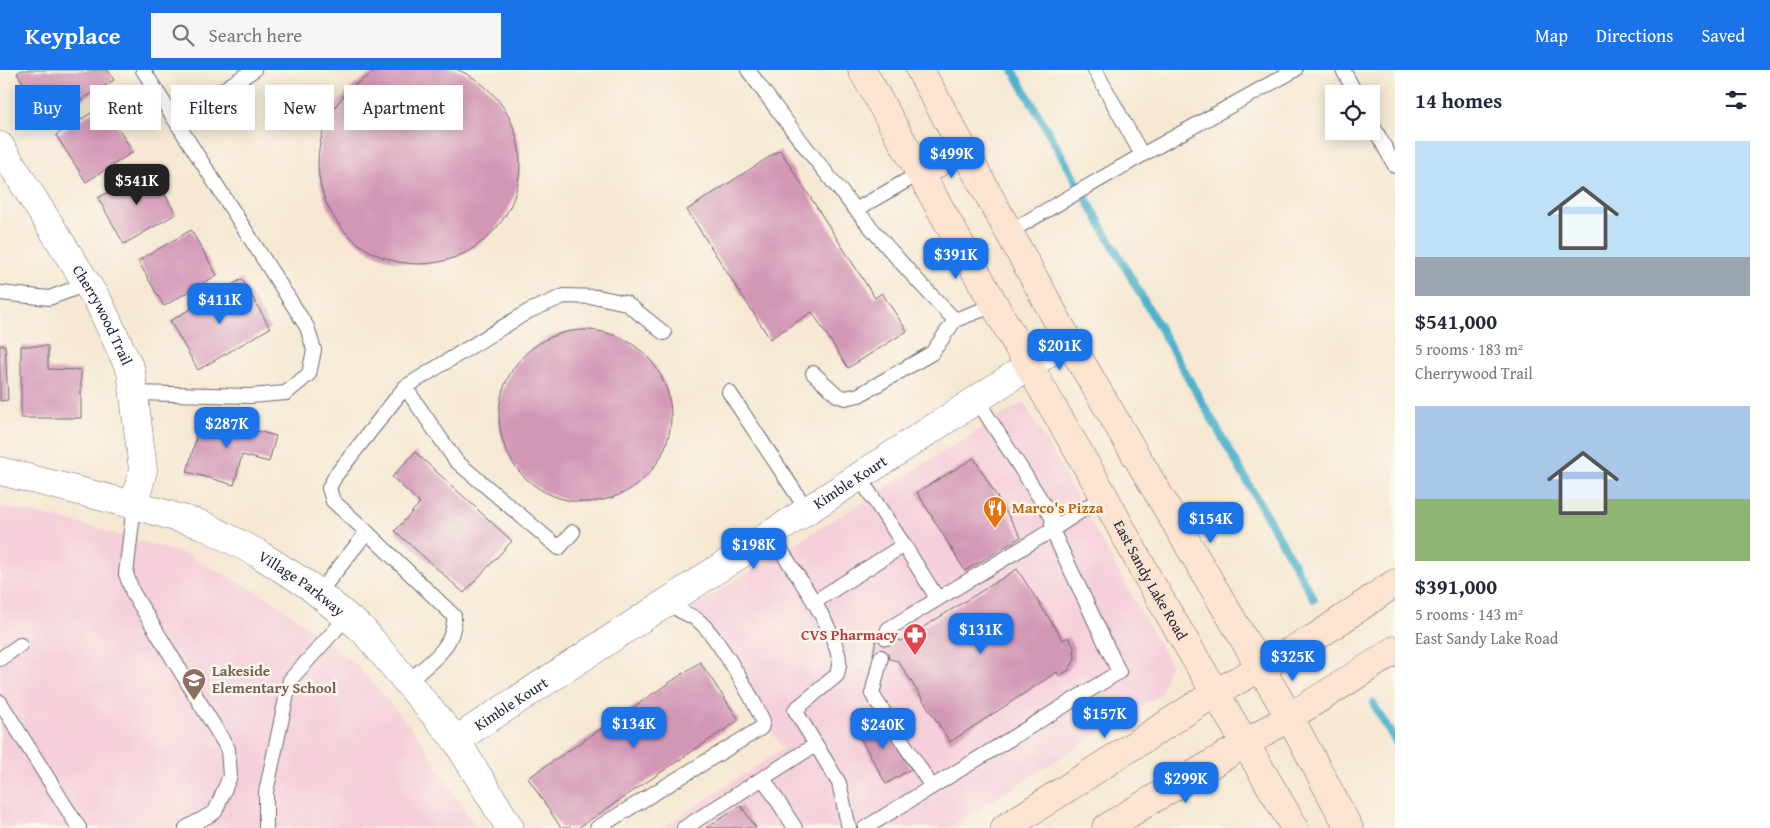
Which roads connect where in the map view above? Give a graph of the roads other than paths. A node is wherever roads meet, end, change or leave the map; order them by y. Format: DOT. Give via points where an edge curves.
graph roads {
  1 [pos="143,70"];
  2 [pos="254,70"];
  3 [pos="748,70"];
  4 [pos="862,70"];
  5 [pos="920,70"];
  6 [pos="1095,70"];
  7 [pos="1296,70"];
  8 [pos="1343,70"];
  9 [pos="230,85"];
  10 [pos="1351,85"];
  11 [pos="171,114"];
  12 [pos="181,130"];
  13 [pos="1380,138"];
  14 [pos="0,146"];
  15 [pos="963,148"];
  16 [pos="1142,155"];
  17 [pos="1395,166"];
  18 [pos="920,173"];
  19 [pos="857,209"];
  20 [pos="1009,232"];
  21 [pos="87,284"];
  22 [pos="0,293"];
  23 [pos="995,305"];
  24 [pos="955,320"];
  25 [pos="664,333"];
  26 [pos="1068,340"];
  27 [pos="1029,366"];
  28 [pos="813,373"];
  29 [pos="405,387"];
  30 [pos="729,392"];
  31 [pos="134,393"];
  32 [pos="977,400"];
  33 [pos="0,471"];
  34 [pos="859,477"];
  35 [pos="1104,496"];
  36 [pos="134,505"];
  37 [pos="807,510"];
  38 [pos="1052,530"];
  39 [pos="367,532"];
  40 [pos="573,532"];
  41 [pos="770,534"];
  42 [pos="904,546"];
  43 [pos="1395,583"];
  44 [pos="318,594"];
  45 [pos="937,598"];
  46 [pos="668,600"];
  47 [pos="814,602"];
  48 [pos="346,618"];
  49 [pos="886,638"];
  50 [pos="20,645"];
  51 [pos="1395,650"];
  52 [pos="881,657"];
  53 [pos="0,659"];
  54 [pos="1259,668"];
  55 [pos="407,682"];
  56 [pos="1215,693"];
  57 [pos="0,702"];
  58 [pos="1290,718"];
  59 [pos="456,740"];
  60 [pos="816,745"];
  61 [pos="1246,745"];
  62 [pos="763,778"];
  63 [pos="932,787"];
  64 [pos="78,828"];
  65 [pos="186,828"];
  66 [pos="266,828"];
  67 [pos="510,828"];
  68 [pos="597,828"];
  69 [pos="684,828"];
  70 [pos="795,828"];
  71 [pos="849,828"];
  72 [pos="865,828"];
  73 [pos="1005,828"];
  74 [pos="1106,828"];
  75 [pos="1295,828"];
  76 [pos="1349,828"];
  1 -- 11 [label="lane"];
  2 -- 9 [label="lane"];
  3 -- 19 [label="lane" via="791,130"];
  4 -- 18 [label="main road, East Sandy Lake Road"];
  5 -- 15 [label="main road"];
  6 -- 16 [label="lane"];
  7 -- 16 [label="lane"];
  8 -- 10 [label="lane"];
  12 -- 31 [label="lane" via="307,327 314,350 309,374 286,393 250,396"];
  13 -- 17 [label="lane"];
  14 -- 21 [label="street, Cherrywood Trail"];
  15 -- 18 [label="main road"];
  15 -- 20 [label="main road"];
  16 -- 20 [label="lane"];
  18 -- 19 [label="lane"];
  18 -- 23 [label="main road, East Sandy Lake Road"];
  19 -- 24 [label="lane" via="918,283"];
  20 -- 26 [label="main road"];
  21 -- 22 [label="lane" via="49,298"];
  21 -- 31 [label="street, Cherrywood Trail" via="131,371"];
  23 -- 24 [label="lane"];
  23 -- 27 [label="main road, East Sandy Lake Road"];
  24 -- 28 [label="lane" via="932,353 859,394 845,398 837,395"];
  25 -- 29 [label="lane" via="626,302 564,296 529,311"];
  26 -- 27 [label="street, Kimble Kourt"];
  26 -- 54 [label="main road"];
  27 -- 32 [label="street, Kimble Kourt"];
  27 -- 35 [label="main road, East Sandy Lake Road"];
  29 -- 39 [label="lane" via="329,488 333,501"];
  29 -- 40 [label="lane" via="456,461 558,548"];
  30 -- 37 [label="lane"];
  31 -- 36 [label="street, Cherrywood Trail" via="143,470"];
  32 -- 34 [label="street, Kimble Kourt"];
  32 -- 38 [label="lane" via="1052,517"];
  33 -- 36 [label="street, Village Parkway"];
  34 -- 37 [label="street, Kimble Kourt"];
  34 -- 42 [label="lane"];
  35 -- 38 [label="lane"];
  35 -- 56 [label="main road, East Sandy Lake Road"];
  36 -- 44 [label="street, Village Parkway" via="203,525 258,553"];
  36 -- 65 [label="lane" via="126,574 133,593 228,750 230,776 214,812"];
  37 -- 41 [label="street, Kimble Kourt"];
  38 -- 45 [label="lane"];
  38 -- 63 [label="lane" via="1119,672"];
  39 -- 44 [label="lane"];
  39 -- 55 [label="lane" via="454,616 455,627 448,646"];
  41 -- 46 [label="street, Kimble Kourt"];
  41 -- 47 [label="lane"];
  42 -- 45 [label="lane"];
  42 -- 47 [label="lane"];
  43 -- 54 [label="main road" via="1316,636"];
  44 -- 48 [label="street, Village Parkway"];
  45 -- 49 [label="lane" via="888,629"];
  46 -- 59 [label="street, Kimble Kourt"];
  46 -- 68 [label="lane" via="677,611 699,621 710,634 764,721 761,728"];
  47 -- 60 [label="lane" via="839,660 837,675 795,710"];
  48 -- 55 [label="street, Village Parkway" via="363,630"];
  48 -- 66 [label="lane" via="290,680 266,792"];
  50 -- 53 [label="lane"];
  51 -- 58 [label="main road"];
  52 -- 63 [label="lane" via="872,694"];
  54 -- 56 [label="main road"];
  54 -- 58 [label="main road"];
  55 -- 59 [label="street, Village Parkway"];
  56 -- 61 [label="main road, East Sandy Lake Road"];
  56 -- 73 [label="main road"];
  57 -- 64 [label="lane"];
  58 -- 61 [label="main road"];
  58 -- 76 [label="main road"];
  59 -- 67 [label="street, Village Parkway"];
  60 -- 62 [label="lane"];
  60 -- 71 [label="lane" via="839,783"];
  61 -- 74 [label="main road"];
  61 -- 75 [label="main road, East Sandy Lake Road"];
  62 -- 69 [label="lane"];
  62 -- 70 [label="lane"];
  63 -- 72 [label="lane"];
}
